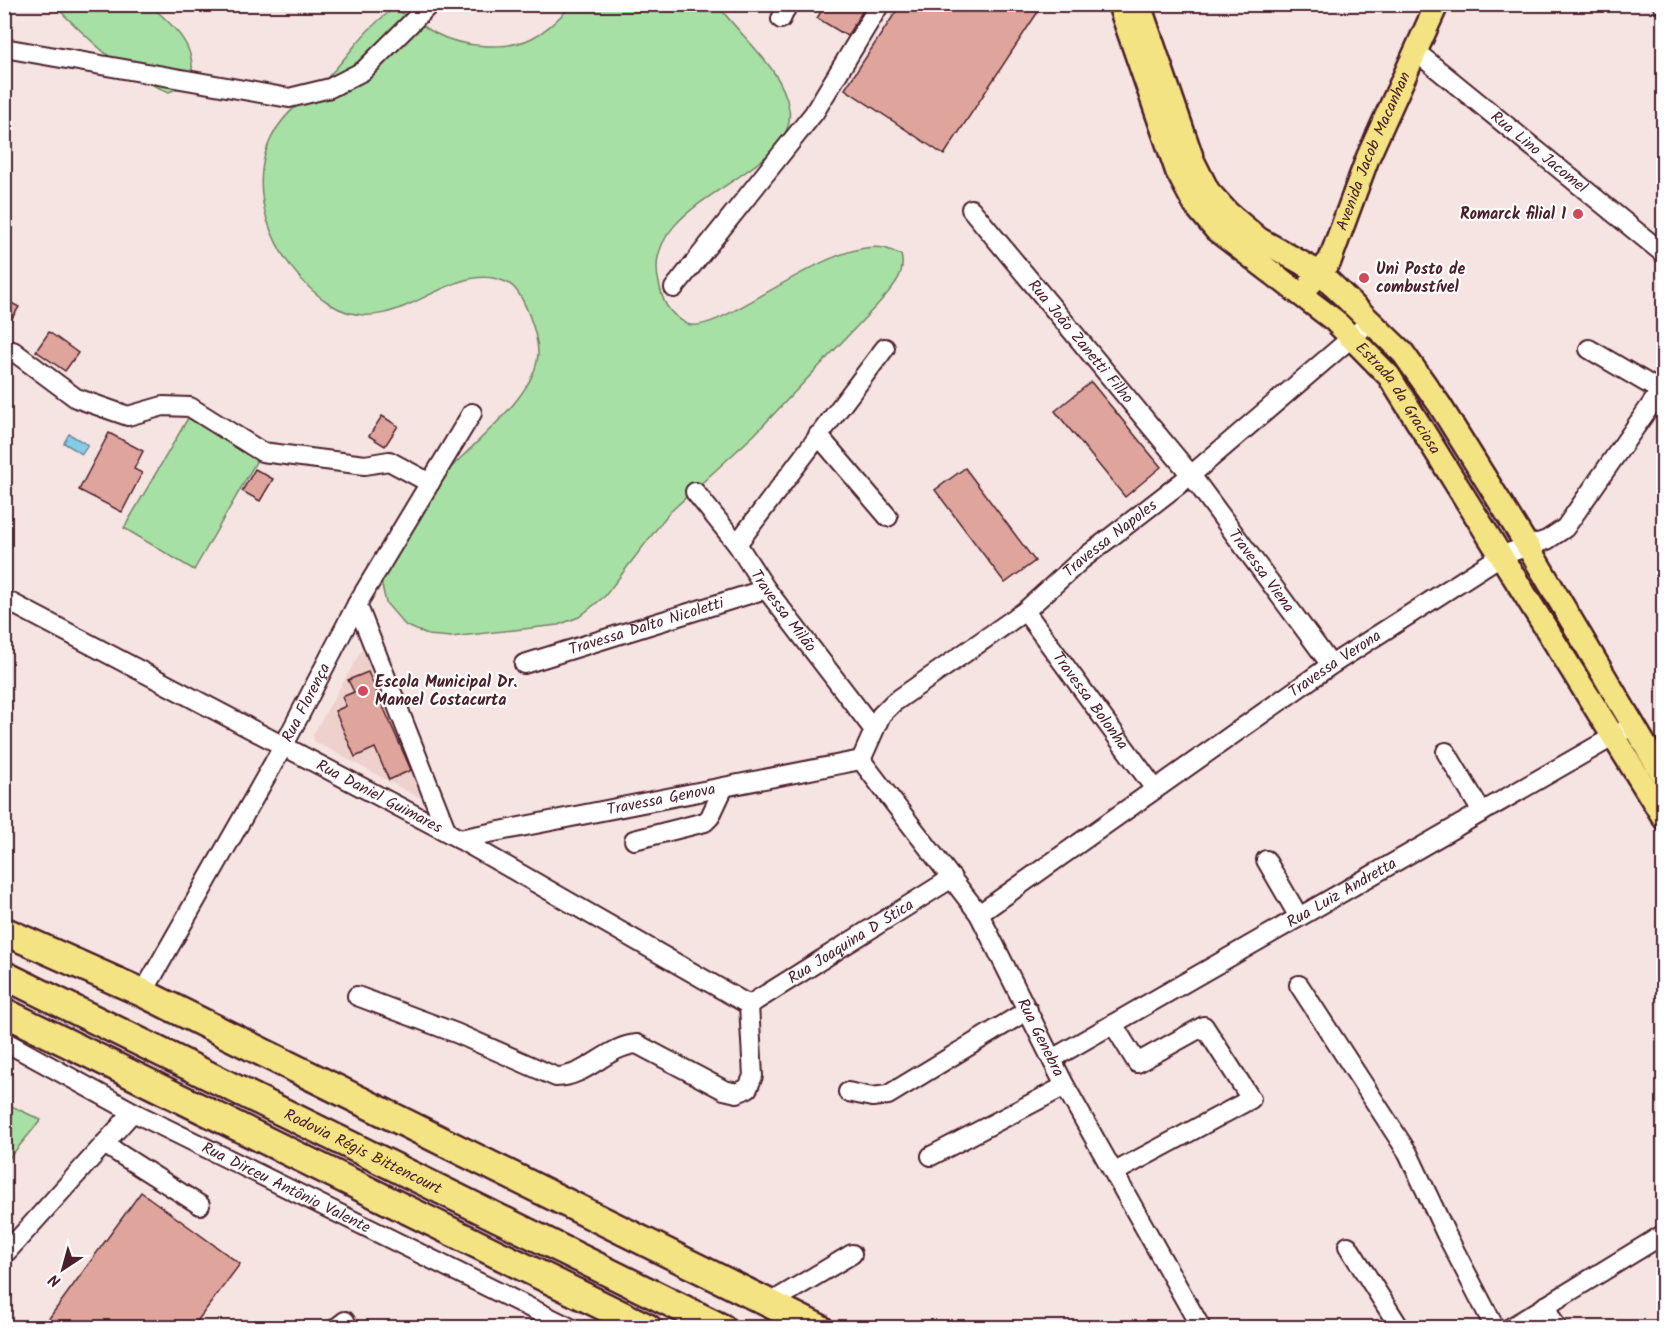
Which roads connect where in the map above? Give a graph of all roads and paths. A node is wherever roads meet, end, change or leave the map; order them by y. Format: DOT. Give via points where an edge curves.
graph roads {
  1 [pos="430,4"];
  2 [pos="880,4"];
  3 [pos="1119,4"];
  4 [pos="1139,4"];
  5 [pos="1437,4"];
  6 [pos="4,48"];
  7 [pos="1415,51"];
  8 [pos="971,210"];
  9 [pos="1664,254"];
  10 [pos="1320,273"];
  11 [pos="674,288"];
  12 [pos="1301,292"];
  13 [pos="1371,321"];
  14 [pos="1354,338"];
  15 [pos="885,348"];
  16 [pos="1589,349"];
  17 [pos="13,351"];
  18 [pos="1662,390"];
  19 [pos="472,413"];
  20 [pos="818,435"];
  21 [pos="1191,475"];
  22 [pos="430,483"];
  23 [pos="695,492"];
  24 [pos="888,517"];
  25 [pos="737,544"];
  26 [pos="1528,547"];
  27 [pos="1502,555"];
  28 [pos="766,589"];
  29 [pos="4,599"];
  30 [pos="357,604"];
  31 [pos="1025,611"];
  32 [pos="524,664"];
  33 [pos="1330,665"];
  34 [pos="874,730"];
  35 [pos="1623,731"];
  36 [pos="284,745"];
  37 [pos="1446,752"];
  38 [pos="861,760"];
  39 [pos="1664,777"];
  40 [pos="724,787"];
  41 [pos="1155,789"];
  42 [pos="1482,812"];
  43 [pos="1664,818"];
  44 [pos="453,835"];
  45 [pos="634,840"];
  46 [pos="1266,860"];
  47 [pos="952,878"];
  48 [pos="979,914"];
  49 [pos="1299,917"];
  50 [pos="4,931"];
  51 [pos="4,975"];
  52 [pos="1299,985"];
  53 [pos="143,993"];
  54 [pos="357,996"];
  55 [pos="749,1005"];
  56 [pos="1028,1010"];
  57 [pos="4,1012"];
  58 [pos="1113,1024"];
  59 [pos="4,1041"];
  60 [pos="1052,1059"];
  61 [pos="1065,1086"];
  62 [pos="848,1092"];
  63 [pos="133,1112"];
  64 [pos="104,1144"];
  65 [pos="931,1156"];
  66 [pos="1115,1172"];
  67 [pos="200,1206"];
  68 [pos="1664,1234"];
  69 [pos="1348,1246"];
  70 [pos="852,1254"];
  71 [pos="4,1256"];
  72 [pos="770,1303"];
  73 [pos="1545,1306"];
  74 [pos="336,1328"];
  75 [pos="349,1328"];
  76 [pos="571,1328"];
  77 [pos="648,1328"];
  78 [pos="722,1328"];
  79 [pos="819,1328"];
  80 [pos="1201,1328"];
  81 [pos="1400,1328"];
  82 [pos="1495,1328"];
  83 [pos="1510,1328"];
  84 [pos="1557,1328"];
  1 -- 6 [label="street" via="363,71 330,88 290,98"];
  2 -- 11 [label="street" via="814,113"];
  3 -- 12 [label="main road, Estrada da Graciosa" via="1177,171 1195,205 1216,230"];
  4 -- 10 [label="main road, Estrada da Graciosa" via="1193,161 1208,191 1259,239"];
  5 -- 7 [label="main road, Avenida Jacob Macanhan"];
  7 -- 9 [label="street, Rua Lino Jacomel"];
  7 -- 10 [label="main road, Avenida Jacob Macanhan" via="1368,157 1330,260"];
  8 -- 21 [label="street, Rua João Zanetti Filho"];
  10 -- 12 [label="main road, Avenida Jacob Macanhan"];
  10 -- 13 [label="main road, Estrada da Graciosa"];
  12 -- 14 [label="main road, Estrada da Graciosa"];
  13 -- 14 [label="street, Travessa Napoles"];
  13 -- 26 [label="main road, Estrada da Graciosa" via="1409,362"];
  14 -- 21 [label="street, Travessa Napoles"];
  14 -- 27 [label="main road, Estrada da Graciosa" via="1409,405"];
  15 -- 20 [label="street"];
  16 -- 18 [label="street"];
  17 -- 22 [label="street" via="76,398 128,416 163,406 190,407 262,452 365,465 389,461"];
  18 -- 26 [label="street, Travessa Verona" via="1564,528"];
  19 -- 22 [label="street, Rua Florença"];
  20 -- 24 [label="street"];
  20 -- 25 [label="street"];
  21 -- 31 [label="street, Travessa Napoles" via="1080,561"];
  21 -- 33 [label="street, Travessa Viena"];
  22 -- 30 [label="street, Rua Florença"];
  23 -- 25 [label="street, Travessa Milão"];
  25 -- 28 [label="street, Travessa Milão"];
  26 -- 27 [label="street, Travessa Verona"];
  26 -- 35 [label="main road, Estrada da Graciosa"];
  27 -- 33 [label="street, Travessa Verona"];
  27 -- 35 [label="main road, Estrada da Graciosa"];
  28 -- 32 [label="street, Travessa Dalto Nicoletti"];
  28 -- 34 [label="street, Travessa Milão"];
  29 -- 36 [label="street, Rua Daniel Guimares"];
  30 -- 36 [label="street, Rua Florença"];
  30 -- 44 [label="street"];
  31 -- 34 [label="street, Travessa Napoles" via="893,703"];
  31 -- 41 [label="street, Travessa Bolonha"];
  33 -- 41 [label="street, Travessa Verona"];
  34 -- 38 [label="street, Travessa Napoles"];
  35 -- 39 [label="main road, Estrada da Graciosa"];
  35 -- 42 [label="street, Rua Luiz Andretta"];
  35 -- 43 [label="main road, Estrada da Graciosa"];
  36 -- 44 [label="street, Rua Daniel Guimares"];
  36 -- 53 [label="street, Rua Florença"];
  37 -- 42 [label="street"];
  38 -- 40 [label="street, Travessa Genova"];
  38 -- 47 [label="street, Rua Genebra"];
  40 -- 44 [label="street, Travessa Genova"];
  40 -- 45 [label="street" via="705,822"];
  41 -- 48 [label="street, Travessa Verona"];
  42 -- 49 [label="street, Rua Luiz Andretta"];
  44 -- 55 [label="street, Rua Daniel Guimares"];
  46 -- 49 [label="street"];
  47 -- 48 [label="street, Rua Genebra"];
  47 -- 55 [label="street, Rua Joaquina D Stica"];
  48 -- 56 [label="street, Rua Genebra"];
  49 -- 58 [label="street, Rua Luiz Andretta"];
  50 -- 53 [label="highway"];
  51 -- 78 [label="highway, Rodovia Régis Bittencourt"];
  52 -- 82 [label="street" via="1408,1153"];
  53 -- 72 [label="highway"];
  54 -- 55 [label="street" via="456,1033 556,1077 570,1077 625,1045 637,1044 724,1090 737,1093 748,1088 753,1076"];
  56 -- 60 [label="street, Rua Genebra"];
  56 -- 62 [label="street" via="888,1095 872,1097"];
  57 -- 77 [label="highway, Rodovia Régis Bittencourt"];
  58 -- 60 [label="street, Rua Luiz Andretta"];
  58 -- 66 [label="street" via="1137,1063 1204,1026 1251,1099"];
  59 -- 63 [label="street, Rua Dirceu Antônio Valente"];
  60 -- 61 [label="street, Rua Genebra"];
  61 -- 65 [label="street"];
  61 -- 66 [label="street, Rua Genebra"];
  63 -- 64 [label="street"];
  63 -- 76 [label="street, Rua Dirceu Antônio Valente"];
  64 -- 67 [label="street"];
  64 -- 71 [label="street"];
  66 -- 80 [label="street, Rua Genebra"];
  68 -- 73 [label="street"];
  69 -- 81 [label="street"];
  70 -- 72 [label="street"];
  72 -- 79 [label="highway"];
  73 -- 83 [label="street"];
  73 -- 84 [label="street"];
  74 -- 75 [label="street" via="345,1321"];
}
